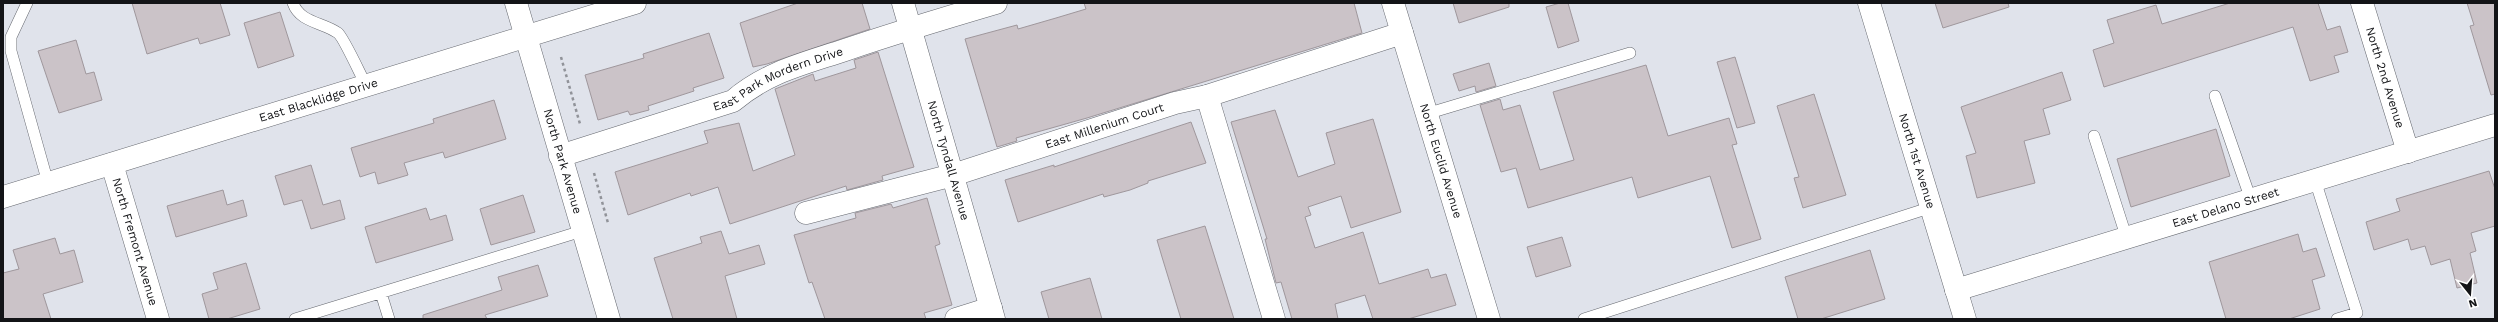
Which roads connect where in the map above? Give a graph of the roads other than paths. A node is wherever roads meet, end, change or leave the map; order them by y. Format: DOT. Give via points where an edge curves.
graph roads {
  1 [pos="27,3"];
  2 [pos="293,3"];
  3 [pos="516,3"];
  4 [pos="635,3"];
  5 [pos="903,3"];
  6 [pos="996,3"];
  7 [pos="1393,3"];
  8 [pos="1869,3"];
  9 [pos="2362,3"];
  10 [pos="910,28"];
  11 [pos="1402,33"];
  12 [pos="525,36"];
  13 [pos="1630,53"];
  14 [pos="366,85"];
  15 [pos="1206,96"];
  16 [pos="2215,96"];
  17 [pos="1426,114"];
  18 [pos="2495,125"];
  19 [pos="2094,136"];
  20 [pos="2408,152"];
  21 [pos="560,156"];
  22 [pos="112,164"];
  23 [pos="953,175"];
  24 [pos="2315,180"];
  25 [pos="48,183"];
  26 [pos="4,193"];
  27 [pos="2251,200"];
  28 [pos="1932,207"];
  29 [pos="806,213"];
  30 [pos="582,230"];
  31 [pos="2127,238"];
  32 [pos="1956,290"];
  33 [pos="381,293"];
  34 [pos="993,314"];
  35 [pos="158,319"];
  36 [pos="295,319"];
  37 [pos="389,319"];
  38 [pos="609,319"];
  39 [pos="956,319"];
  40 [pos="1274,319"];
  41 [pos="1489,319"];
  42 [pos="1584,319"];
  43 [pos="1966,319"];
  44 [pos="2337,319"];
  1 -- 25 [label="lane" via="11,37 11,51"];
  2 -- 14 [label="lane" via="296,11 312,22 339,33"];
  3 -- 12 [label="street, North Park Avenue"];
  4 -- 12 [label="street, East Blacklidge Drive"];
  5 -- 10 [label="street, North Tyndall Avenue"];
  6 -- 10 [label="street, East Park Mordern Drive"];
  7 -- 11 [label="street, North Euclid Avenue"];
  8 -- 28 [label="street, North 1st Avenue"];
  9 -- 20 [label="street, North 2nd Avenue"];
  10 -- 21 [label="street, East Park Mordern Drive" via="769,75 733,101"];
  10 -- 23 [label="street, North Tyndall Avenue"];
  11 -- 15 [label="street, East Millenium Court"];
  11 -- 17 [label="street, North Euclid Avenue"];
  12 -- 14 [label="street, East Blacklidge Drive"];
  12 -- 21 [label="street, North Park Avenue"];
  13 -- 17 [label="lane"];
  14 -- 22 [label="street, East Blacklidge Drive"];
  15 -- 23 [label="street, East Millenium Court"];
  15 -- 40 [label="street"];
  16 -- 27 [label="lane"];
  17 -- 41 [label="street, North Euclid Avenue"];
  18 -- 20 [label="street, East Delano Street"];
  19 -- 31 [label="lane"];
  20 -- 24 [label="street, East Delano Street"];
  21 -- 30 [label="street, North Park Avenue"];
  22 -- 25 [label="street, East Blacklidge Drive"];
  22 -- 35 [label="street, North Fremont Avenue"];
  23 -- 29 [label="street, East Millenium Court"];
  23 -- 34 [label="street, North Tyndall Avenue"];
  24 -- 27 [label="street, East Delano Street"];
  24 -- 44 [label="lane" via="2357,313"];
  25 -- 26 [label="street, East Blacklidge Drive"];
  27 -- 31 [label="street, East Delano Street"];
  28 -- 32 [label="street, North 1st Avenue"];
  28 -- 42 [label="lane"];
  30 -- 33 [label="lane"];
  30 -- 38 [label="street, North Park Avenue"];
  31 -- 32 [label="street, East Delano Street"];
  32 -- 43 [label="street, North 1st Avenue"];
  33 -- 36 [label="lane"];
  33 -- 37 [label="lane"];
  34 -- 39 [label="street"];
}
